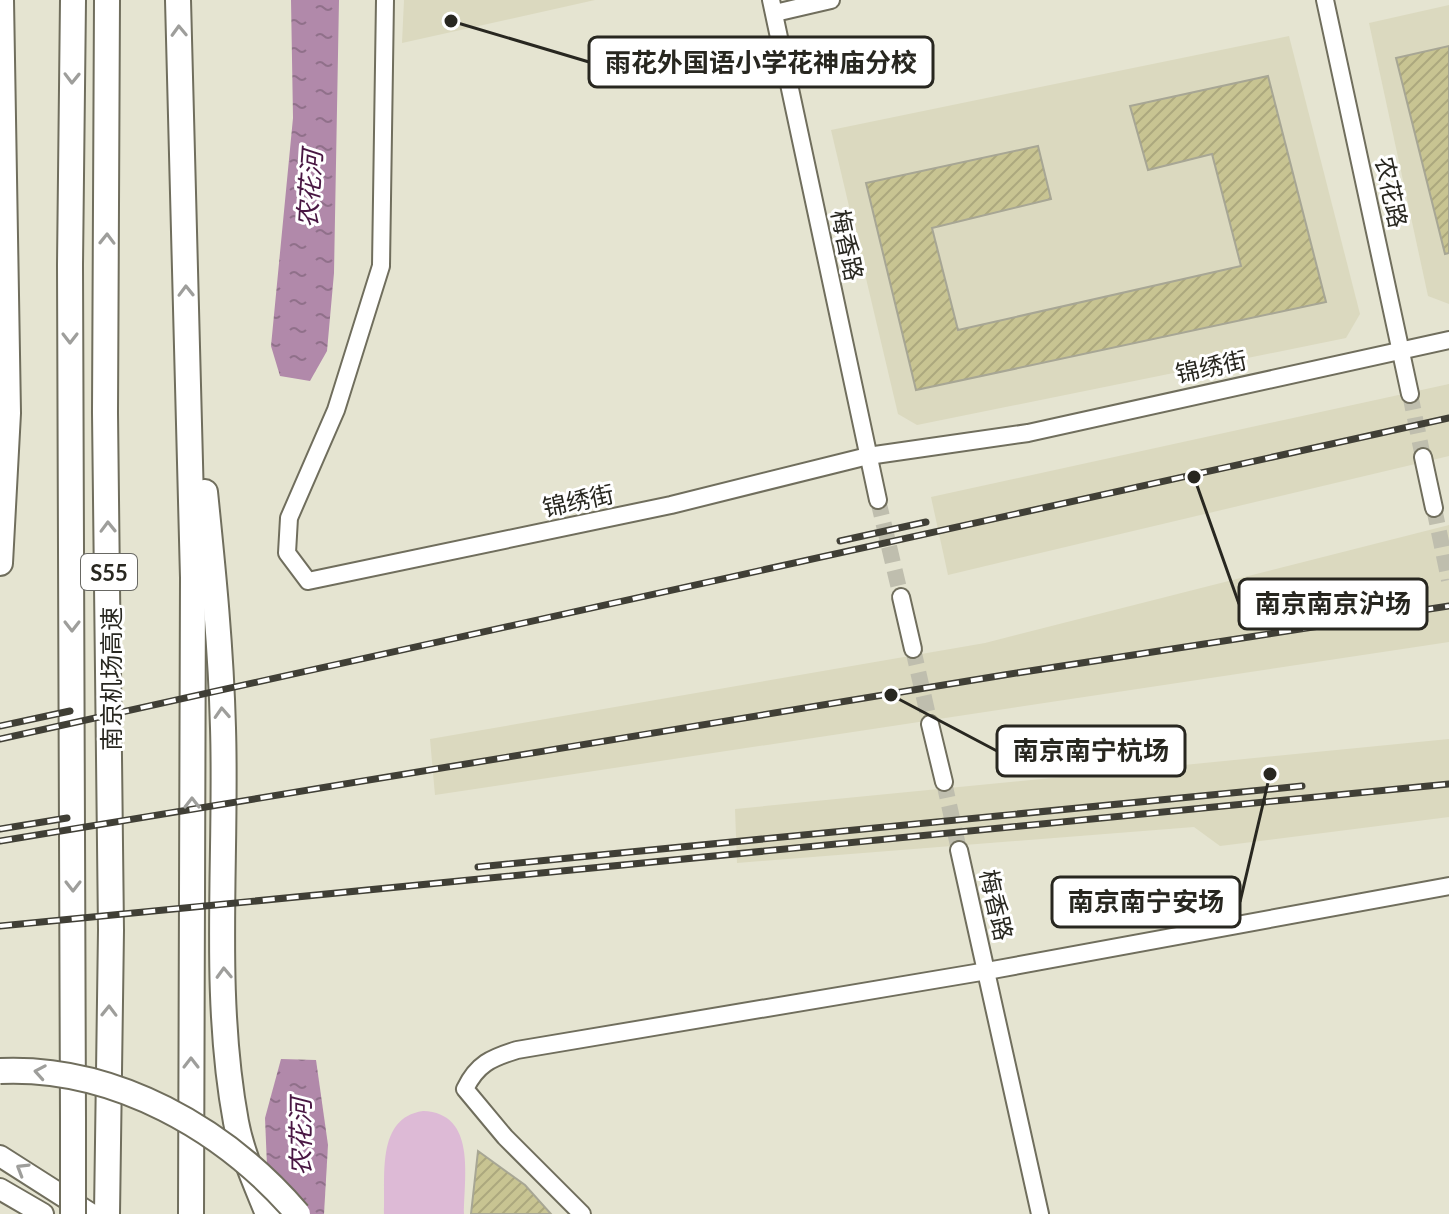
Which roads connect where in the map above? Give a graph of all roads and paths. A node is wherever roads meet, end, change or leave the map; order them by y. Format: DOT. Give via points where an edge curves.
graph roads {
  1 [pos="1,0"];
  2 [pos="73,0"];
  3 [pos="107,0"];
  4 [pos="178,0"];
  5 [pos="385,0"];
  6 [pos="831,0"];
  7 [pos="1325,0"];
  8 [pos="773,6"];
  9 [pos="187,339"];
  10 [pos="1449,340"];
  11 [pos="1401,351"];
  12 [pos="1410,394"];
  13 [pos="868,456"];
  14 [pos="1423,457"];
  15 [pos="878,500"];
  16 [pos="1434,508"];
  17 [pos="0,563"];
  18 [pos="901,597"];
  19 [pos="913,649"];
  20 [pos="930,724"];
  21 [pos="944,782"];
  22 [pos="959,850"];
  23 [pos="1449,886"];
  24 [pos="987,971"];
  25 [pos="0,1071"];
  26 [pos="0,1156"];
  27 [pos="0,1189"];
  28 [pos="191,1205"];
  29 [pos="43,1214"];
  30 [pos="73,1214"];
  31 [pos="91,1214"];
  32 [pos="107,1214"];
  33 [pos="268,1214"];
  34 [pos="298,1214"];
  35 [pos="582,1214"];
  36 [pos="1040,1214"];
  1 -- 17 [label="highway" via="8,413"];
  2 -- 30 [label="highway, 南京机场高速 / S55, one-way, bridge"];
  32 -- 3 [label="highway, 南京机场高速 / S55, one-way"];
  9 -- 4 [label="highway, one-way"];
  5 -- 13 [label="street, 锦绣街" via="381,266 336,410 289,518 287,553 308,581 671,505"];
  6 -- 8 [label="street"];
  7 -- 11 [label="street, 农花路"];
  8 -- 13 [label="street, 梅香路"];
  28 -- 9 [label="highway, one-way" via="193,578"];
  33 -- 9 [label="highway, one-way" via="236,1124 226,1049 223,728 216,601"];
  10 -- 11 [label="street, 锦绣街"];
  11 -- 12 [label="street, 农花路"];
  11 -- 13 [label="street, 锦绣街" via="1028,433"];
  13 -- 15 [label="street, 梅香路"];
  14 -- 16 [label="street"];
  18 -- 19 [label="street"];
  20 -- 21 [label="street"];
  22 -- 24 [label="street, 梅香路"];
  23 -- 24 [label="street"];
  24 -- 35 [label="street" via="492,1057 475,1069 465,1089"];
  24 -- 36 [label="street, 梅香路"];
  34 -- 25 [label="highway, one-way, bridge" via="211,1134 149,1100 92,1081 28,1070"];
  31 -- 26 [label="main road, one-way"];
  27 -- 29 [label="main road"];
}
